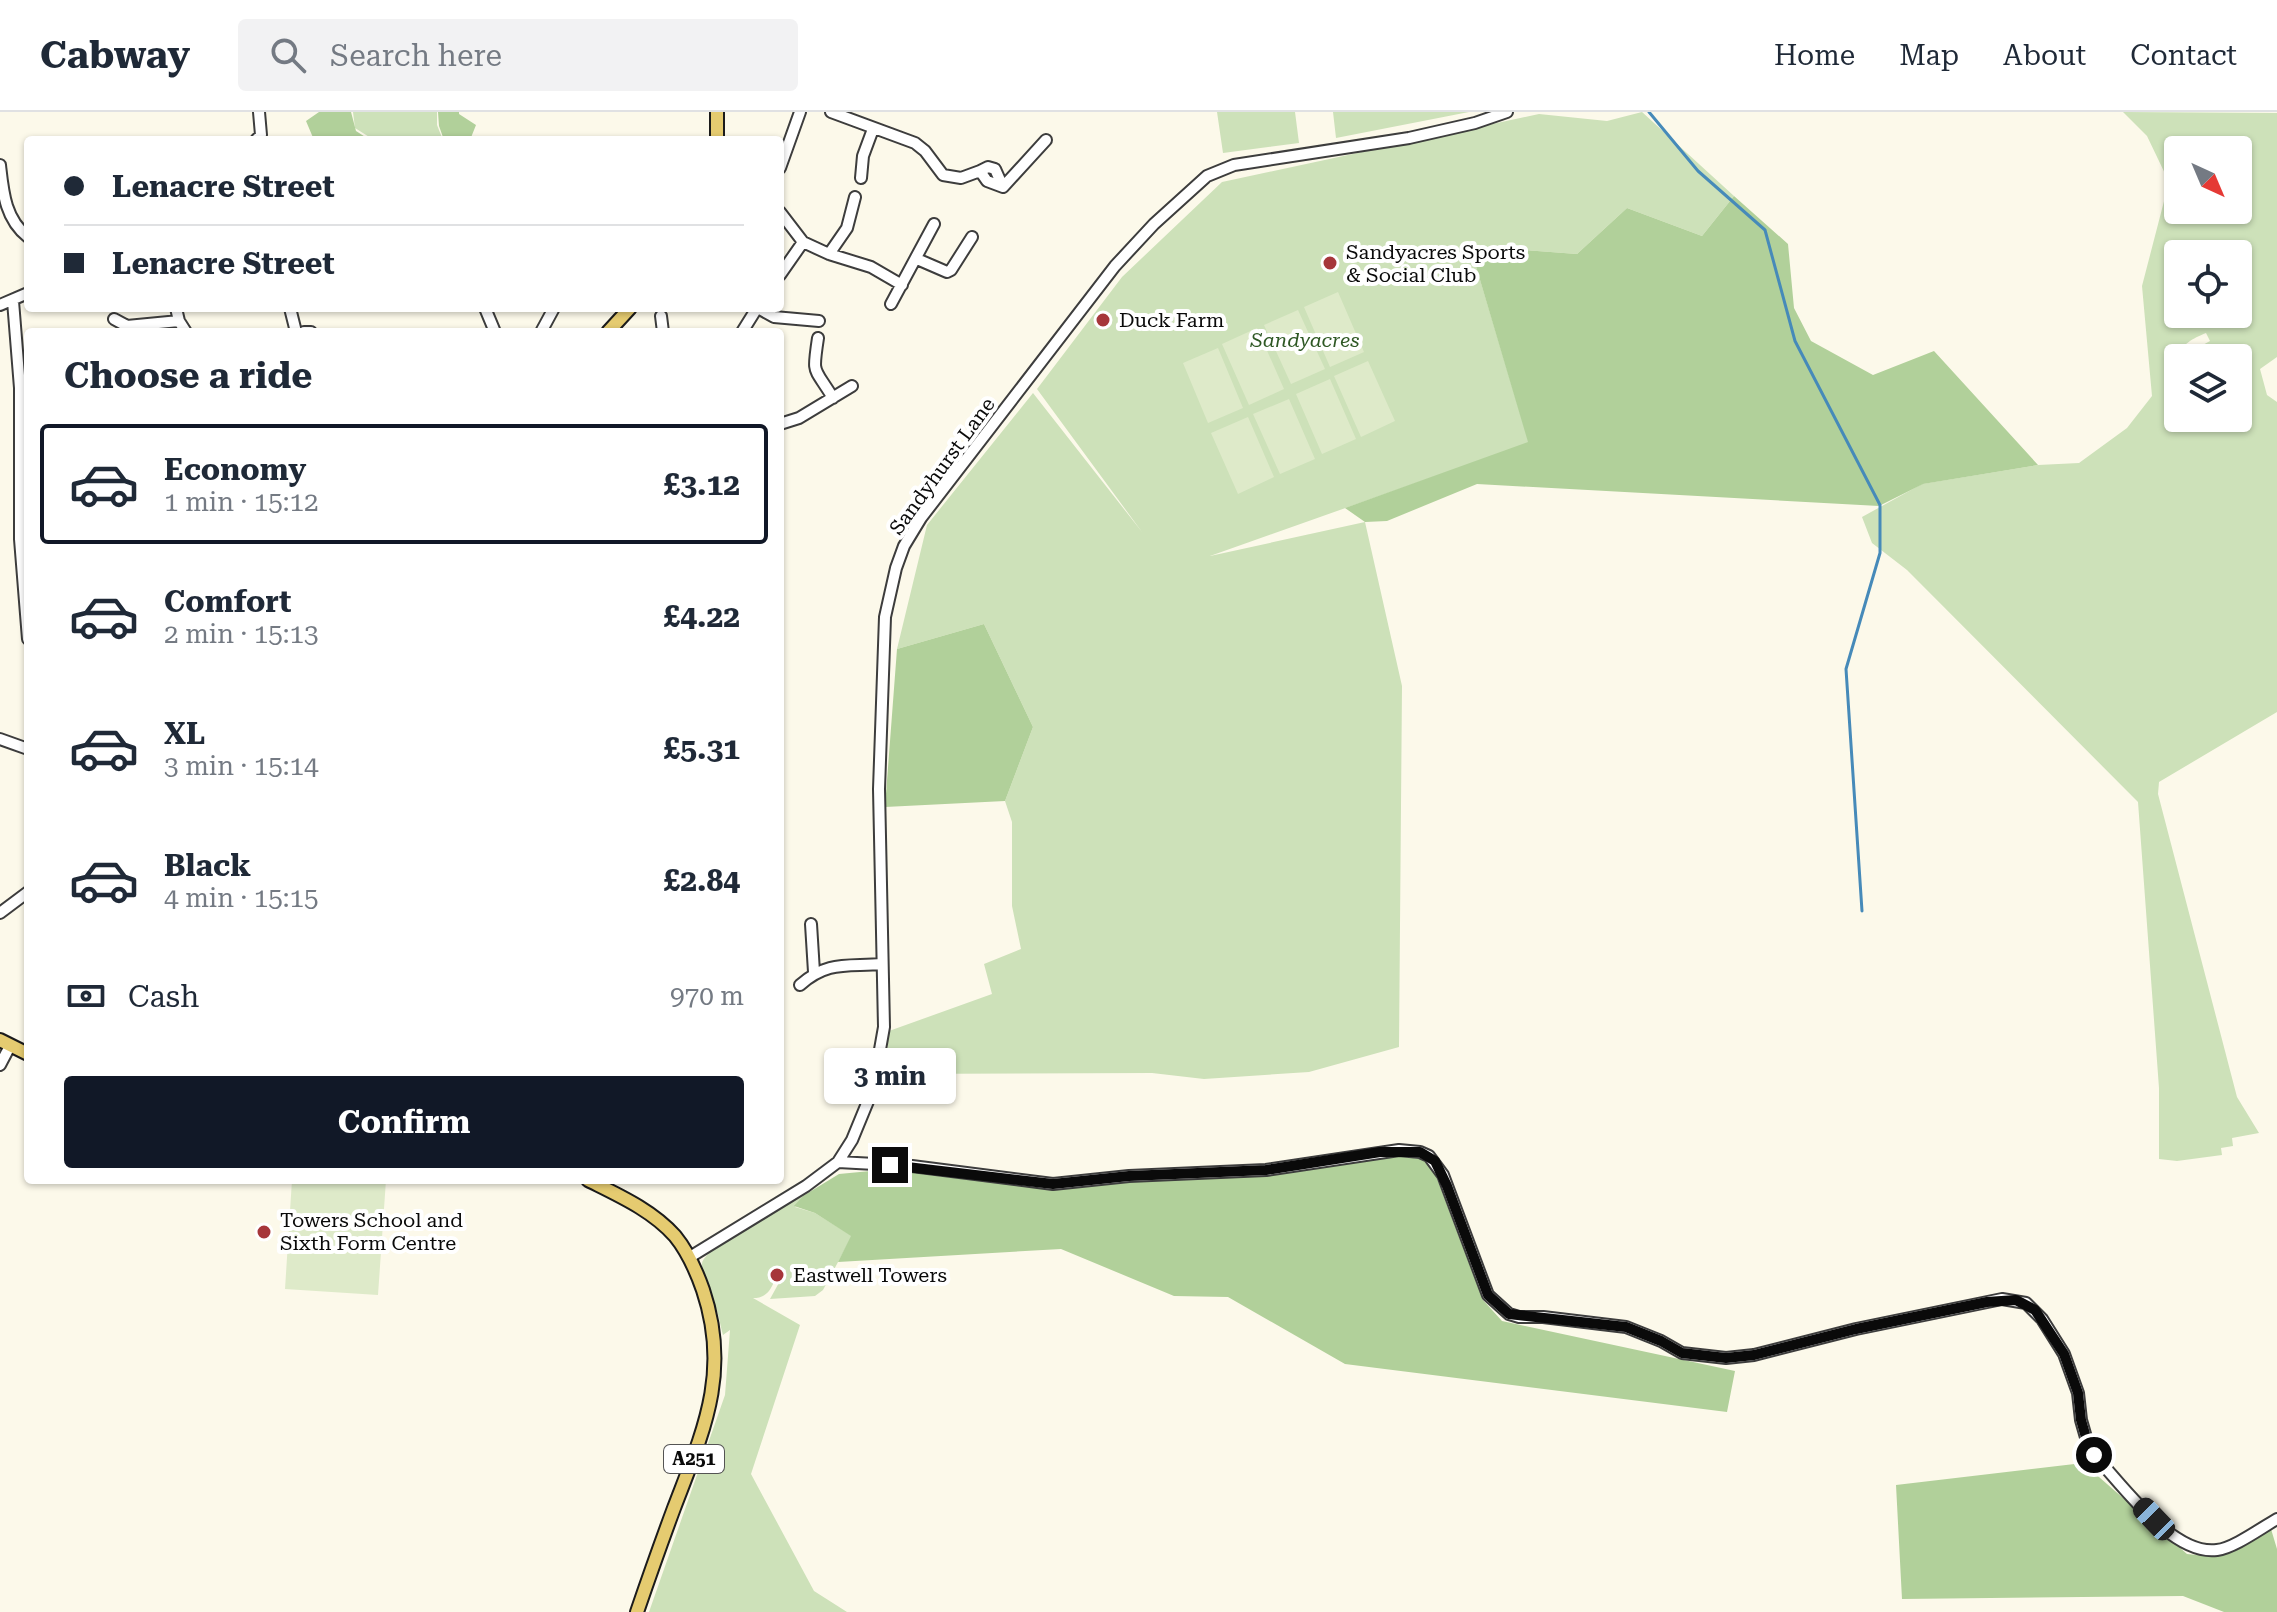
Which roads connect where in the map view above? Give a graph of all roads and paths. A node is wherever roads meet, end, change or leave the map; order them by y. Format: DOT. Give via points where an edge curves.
graph roads {
  1 [pos="259,112"];
  2 [pos="717,112"];
  3 [pos="800,112"];
  4 [pos="831,112"];
  5 [pos="1507,112"];
  6 [pos="873,129"];
  7 [pos="260,136"];
  8 [pos="717,136"];
  9 [pos="1046,140"];
  10 [pos="784,157"];
  11 [pos="0,165"];
  12 [pos="861,178"];
  13 [pos="855,197"];
  14 [pos="784,217"];
  15 [pos="934,224"];
  16 [pos="24,234"];
  17 [pos="972,237"];
  18 [pos="803,242"];
  19 [pos="829,254"];
  20 [pos="917,259"];
  21 [pos="784,269"];
  22 [pos="902,285"];
  23 [pos="24,295"];
  24 [pos="13,301"];
  25 [pos="891,304"];
  26 [pos="0,305"];
  27 [pos="177,312"];
  28 [pos="626,312"];
  29 [pos="765,312"];
  30 [pos="661,316"];
  31 [pos="114,319"];
  32 [pos="179,321"];
  33 [pos="819,321"];
  34 [pos="183,328"];
  35 [pos="612,328"];
  36 [pos="662,328"];
  37 [pos="818,338"];
  38 [pos="852,386"];
  39 [pos="833,398"];
  40 [pos="784,423"];
  41 [pos="24,518"];
  42 [pos="0,739"];
  43 [pos="24,748"];
  44 [pos="24,895"];
  45 [pos="0,913"];
  46 [pos="811,924"];
  47 [pos="882,964"];
  48 [pos="814,972"];
  49 [pos="800,985"];
  50 [pos="5,1043"];
  51 [pos="24,1052"];
  52 [pos="0,1065"];
  53 [pos="838,1162"];
  54 [pos="595,1184"];
  55 [pos="690,1257"];
  56 [pos="2276,1521"];
  57 [pos="637,1612"];
  1 -- 7 [label="street"];
  2 -- 8 [label="main road"];
  3 -- 10 [label="street"];
  4 -- 6 [label="street"];
  5 -- 47 [label="street, Sandyhurst Lane" via="1409,138 1244,163 1207,176 1115,266 921,518 904,546 885,617 879,789"];
  6 -- 9 [label="street" via="915,143 943,175 961,178 980,171 987,181 1003,187"];
  6 -- 12 [label="street"];
  11 -- 16 [label="street" via="8,212"];
  13 -- 19 [label="street" via="847,228"];
  14 -- 18 [label="street"];
  15 -- 20 [label="street"];
  17 -- 20 [label="street" via="946,273"];
  18 -- 19 [label="street"];
  18 -- 21 [label="street"];
  19 -- 22 [label="street" via="871,267"];
  20 -- 22 [label="street"];
  22 -- 25 [label="street"];
  23 -- 24 [label="street"];
  24 -- 26 [label="street"];
  24 -- 41 [label="street"];
  27 -- 32 [label="street"];
  28 -- 35 [label="main road"];
  29 -- 33 [label="street"];
  30 -- 36 [label="street"];
  31 -- 32 [label="street" via="127,326"];
  32 -- 34 [label="street"];
  37 -- 39 [label="street" via="814,368"];
  38 -- 39 [label="street"];
  39 -- 40 [label="street"];
  42 -- 43 [label="street"];
  44 -- 45 [label="street"];
  46 -- 48 [label="street"];
  47 -- 48 [label="street" via="830,966"];
  47 -- 53 [label="street, Sandyhurst Lane" via="884,1027 878,1070 861,1123"];
  48 -- 49 [label="street"];
  50 -- 51 [label="main road"];
  50 -- 52 [label="street"];
  53 -- 55 [label="street, Sandyhurst Lane"];
  53 -- 56 [label="street" via="1053,1184 1266,1170 1380,1152 1420,1152 1435,1161 1447,1186 1488,1295 1509,1314 1626,1327 1703,1357 1754,1355 1856,1329 2016,1300 2035,1310 2064,1354 2094,1455 2169,1534 2193,1547 2218,1550"];
  54 -- 55 [label="main road, A251" via="650,1214"];
  55 -- 57 [label="main road, A251" via="712,1321 710,1407"];
}
